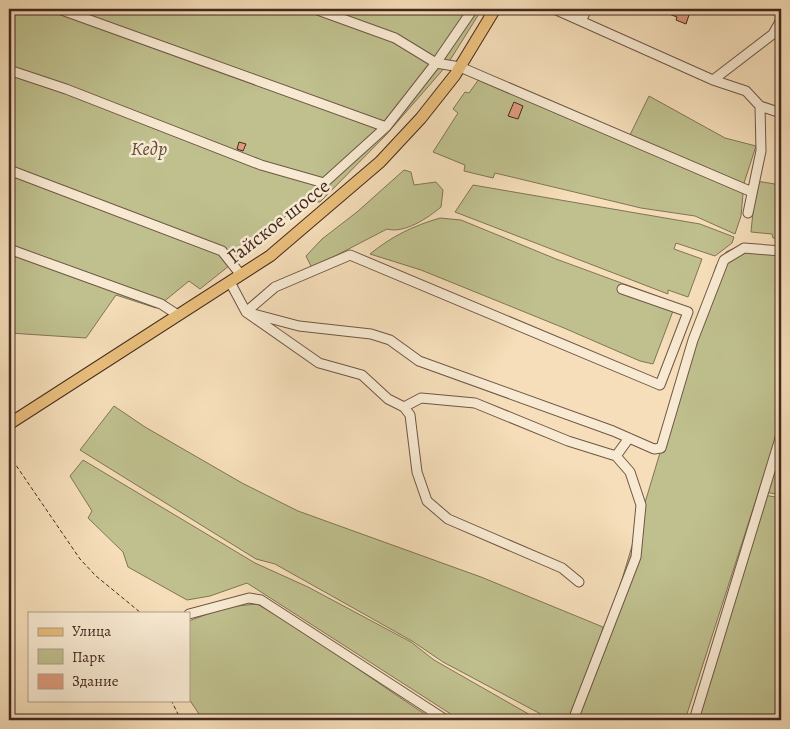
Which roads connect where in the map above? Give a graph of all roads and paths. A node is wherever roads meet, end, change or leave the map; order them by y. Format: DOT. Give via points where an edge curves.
graph roads {
  1 [pos="59,9"];
  2 [pos="315,9"];
  3 [pos="473,9"];
  4 [pos="495,9"];
  5 [pos="554,9"];
  6 [pos="587,9"];
  7 [pos="781,20"];
  8 [pos="581,21"];
  9 [pos="436,63"];
  10 [pos="460,68"];
  11 [pos="9,70"];
  12 [pos="713,80"];
  13 [pos="760,106"];
  14 [pos="781,113"];
  15 [pos="386,127"];
  16 [pos="9,170"];
  17 [pos="752,192"];
  18 [pos="748,213"];
  19 [pos="9,249"];
  20 [pos="781,251"];
  21 [pos="241,275"];
  22 [pos="230,282"];
  23 [pos="622,289"];
  24 [pos="246,312"];
  25 [pos="178,315"];
  26 [pos="404,407"];
  27 [pos="9,424"];
  28 [pos="781,435"];
  29 [pos="629,438"];
  30 [pos="9,455"];
  31 [pos="616,456"];
  32 [pos="579,582"];
  33 [pos="140,612"];
  34 [pos="190,614"];
  35 [pos="171,702"];
  36 [pos="181,720"];
  37 [pos="446,720"];
  38 [pos="573,720"];
  39 [pos="694,720"];
  1 -- 15 [label="street"];
  2 -- 9 [label="street" via="395,38"];
  3 -- 9 [label="street"];
  4 -- 10 [label="main road, Гайское шоссе"];
  5 -- 8 [label="street"];
  6 -- 8 [label="street"];
  7 -- 12 [label="street" via="773,34"];
  8 -- 12 [label="street"];
  9 -- 10 [label="street"];
  9 -- 15 [label="street"];
  10 -- 17 [label="street"];
  10 -- 21 [label="main road, Гайское шоссе" via="421,118 380,162 270,256"];
  11 -- 15 [label="street" via="261,165 324,183"];
  12 -- 13 [label="street" via="746,92"];
  13 -- 14 [label="street"];
  13 -- 17 [label="street" via="761,151"];
  16 -- 21 [label="street" via="222,251"];
  17 -- 18 [label="street"];
  19 -- 25 [label="street" via="161,304"];
  20 -- 29 [label="street" via="744,248 724,260 693,340 661,448 654,449"];
  21 -- 22 [label="main road, Гайское шоссе"];
  22 -- 24 [label="street"];
  22 -- 25 [label="main road, Гайское шоссе"];
  23 -- 24 [label="street" via="688,312 660,385 350,255 275,287"];
  24 -- 26 [label="street" via="319,363 362,376 388,399"];
  24 -- 29 [label="street" via="299,326 371,334 390,340 418,361"];
  25 -- 27 [label="main road, Гайское шоссе"];
  26 -- 31 [label="street" via="421,398 475,403 568,442"];
  26 -- 32 [label="street" via="410,415 417,472 427,501 448,519 562,568"];
  28 -- 39 [label="street"];
  29 -- 31 [label="street"];
  30 -- 33 [label="path" via="80,559"];
  31 -- 38 [label="street" via="630,472 641,504 636,558"];
  34 -- 37 [label="street" via="249,598 261,600"];
  35 -- 36 [label="path"];
}
